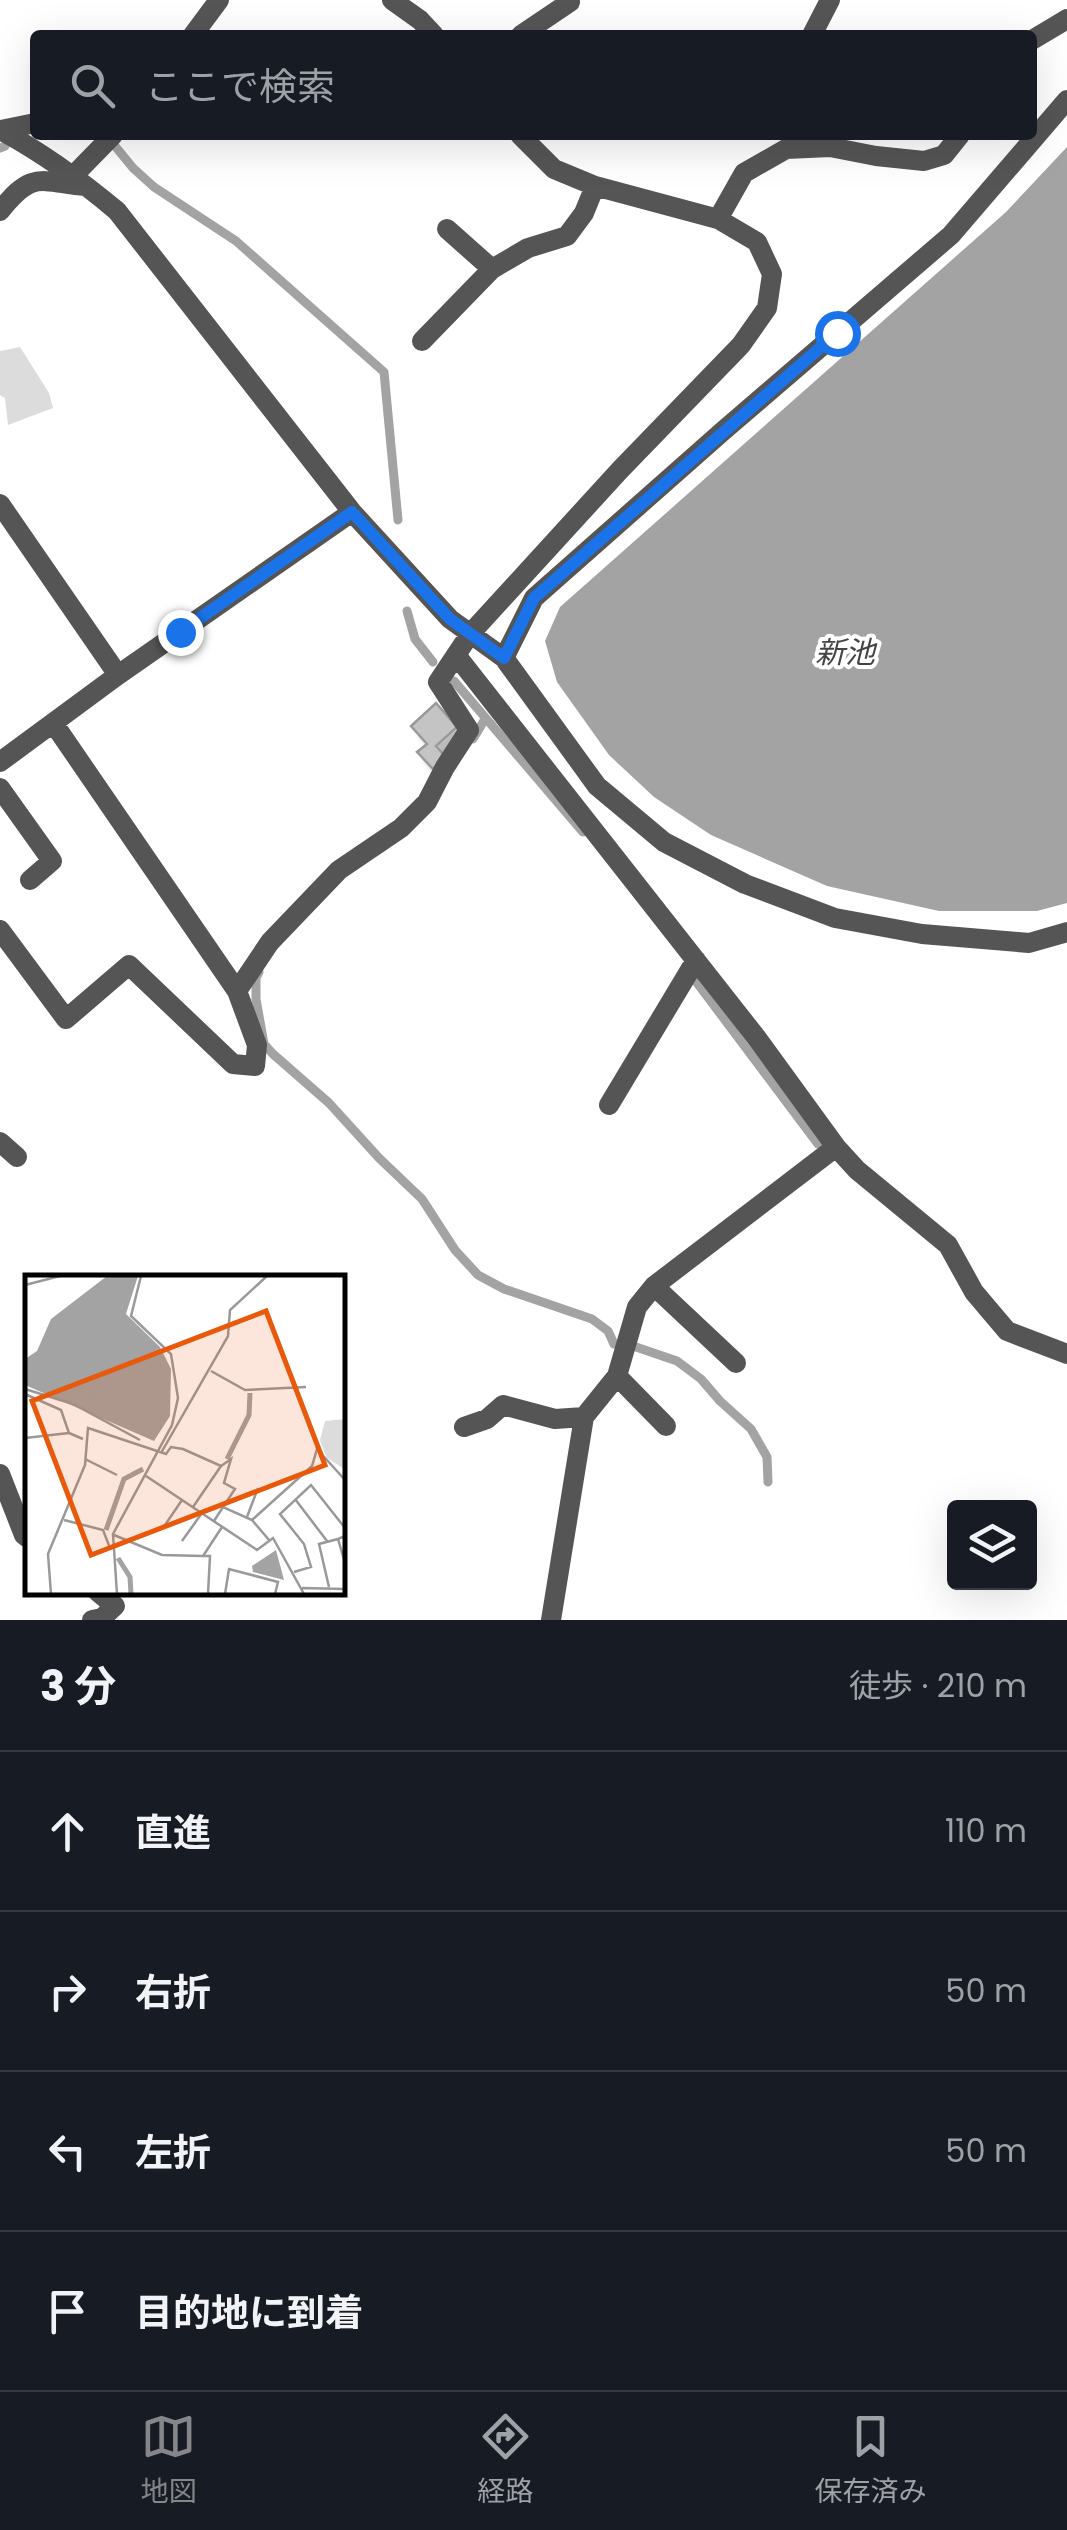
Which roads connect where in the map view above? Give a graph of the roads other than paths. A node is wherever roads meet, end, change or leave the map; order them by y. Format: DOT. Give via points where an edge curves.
graph roads {
  1 [pos="219,0"];
  2 [pos="392,0"];
  3 [pos="830,0"];
  4 [pos="570,2"];
  5 [pos="1067,20"];
  6 [pos="198,30"];
  7 [pos="429,30"];
  8 [pos="539,30"];
  9 [pos="815,30"];
  10 [pos="1037,37"];
  11 [pos="1067,100"];
  12 [pos="30,125"];
  13 [pos="0,130"];
  14 [pos="1037,135"];
  15 [pos="110,140"];
  16 [pos="525,140"];
  17 [pos="956,140"];
  18 [pos="1033,140"];
  19 [pos="786,142"];
  20 [pos="81,181"];
  21 [pos="595,186"];
  22 [pos="0,211"];
  23 [pos="718,219"];
  24 [pos="447,229"];
  25 [pos="492,270"];
  26 [pos="422,341"];
  27 [pos="0,504"];
  28 [pos="352,512"];
  29 [pos="470,634"];
  30 [pos="456,655"];
  31 [pos="504,658"];
  32 [pos="118,675"];
  33 [pos="54,724"];
  34 [pos="0,762"];
  35 [pos="0,788"];
  36 [pos="30,880"];
  37 [pos="0,930"];
  38 [pos="1067,932"];
  39 [pos="696,960"];
  40 [pos="237,992"];
  41 [pos="610,1105"];
  42 [pos="0,1142"];
  43 [pos="836,1147"];
  44 [pos="17,1158"];
  45 [pos="654,1286"];
  46 [pos="1067,1354"];
  47 [pos="736,1363"];
  48 [pos="617,1376"];
  49 [pos="584,1417"];
  50 [pos="666,1426"];
  51 [pos="464,1427"];
  52 [pos="0,1474"];
  53 [pos="25,1536"];
  54 [pos="102,1595"];
  55 [pos="92,1620"];
  56 [pos="551,1620"];
  1 -- 6 [label="street"];
  2 -- 7 [label="street"];
  3 -- 9 [label="street"];
  4 -- 8 [label="street"];
  5 -- 10 [label="street"];
  11 -- 14 [label="street"];
  12 -- 13 [label="street"];
  13 -- 20 [label="street"];
  15 -- 20 [label="street"];
  16 -- 21 [label="street" via="554,169"];
  17 -- 19 [label="street" via="944,155 924,161"];
  18 -- 31 [label="street" via="951,235 534,598"];
  19 -- 23 [label="street" via="744,173"];
  20 -- 22 [label="street" via="35,181 18,188"];
  20 -- 28 [label="street" via="117,211"];
  21 -- 23 [label="street"];
  21 -- 25 [label="street" via="567,236 528,248"];
  23 -- 29 [label="street" via="757,242 772,274 767,308 741,344"];
  24 -- 25 [label="street"];
  25 -- 26 [label="street"];
  27 -- 32 [label="street"];
  28 -- 29 [label="street"];
  28 -- 32 [label="street"];
  29 -- 30 [label="street"];
  29 -- 31 [label="street"];
  30 -- 39 [label="street"];
  30 -- 40 [label="street" via="438,682 469,730 427,802 339,870 270,942"];
  31 -- 38 [label="street" via="597,786 664,842 745,884 836,918 922,934 1029,943"];
  32 -- 33 [label="street"];
  33 -- 34 [label="street"];
  33 -- 40 [label="street"];
  35 -- 36 [label="street" via="52,860"];
  37 -- 40 [label="street" via="66,1019 129,965 233,1064 255,1066 258,1045"];
  39 -- 41 [label="street"];
  39 -- 43 [label="street"];
  42 -- 44 [label="street"];
  43 -- 45 [label="street"];
  43 -- 46 [label="street" via="948,1244 974,1292 1007,1331"];
  45 -- 47 [label="street"];
  45 -- 48 [label="street" via="637,1307"];
  48 -- 49 [label="street"];
  48 -- 50 [label="street"];
  49 -- 51 [label="street" via="555,1419 504,1405"];
  49 -- 56 [label="street"];
  52 -- 53 [label="street"];
  54 -- 55 [label="street" via="115,1606"];
}
